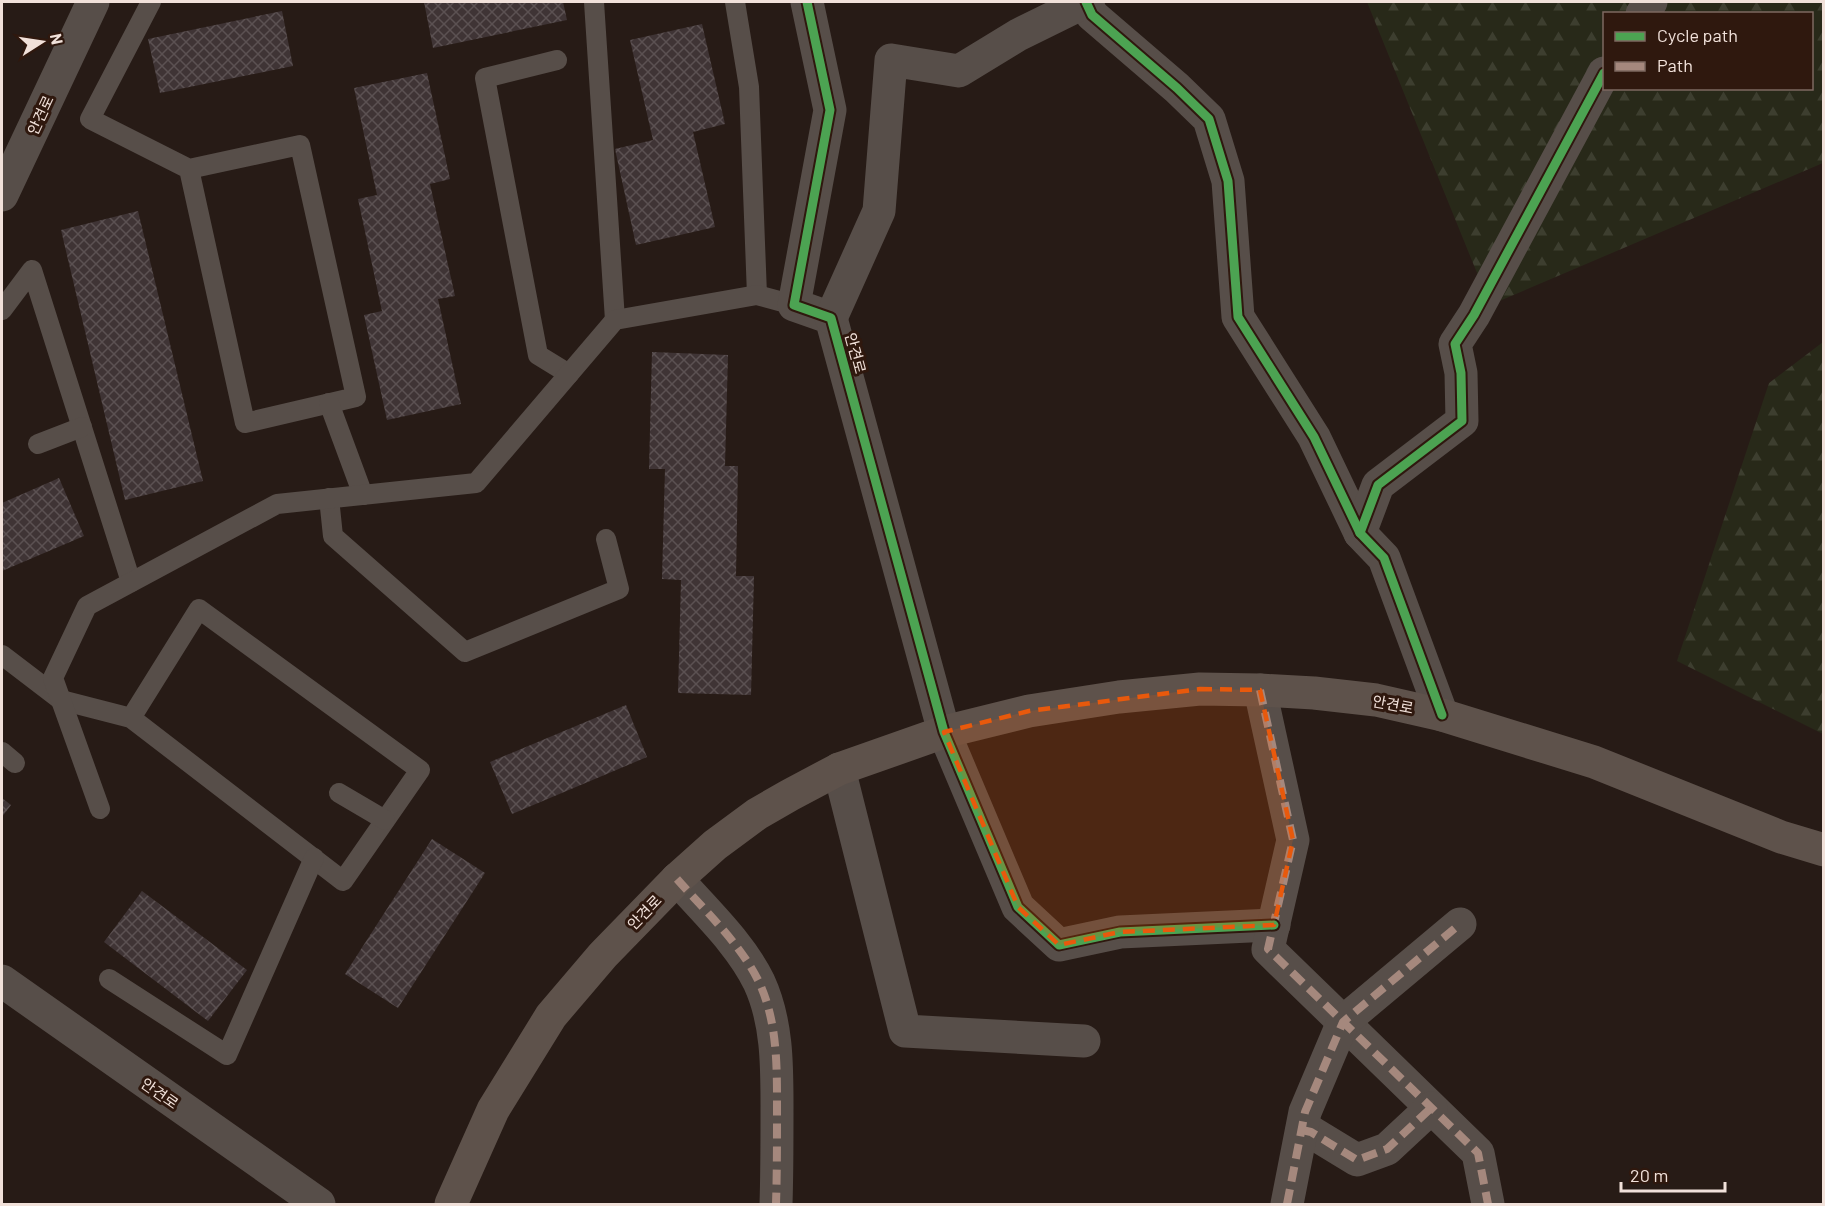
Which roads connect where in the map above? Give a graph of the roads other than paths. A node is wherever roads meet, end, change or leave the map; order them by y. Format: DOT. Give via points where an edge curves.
graph roads {
  1 [pos="93,2"];
  2 [pos="151,2"];
  3 [pos="594,2"];
  4 [pos="735,2"];
  5 [pos="807,2"];
  6 [pos="1085,2"];
  7 [pos="557,60"];
  8 [pos="1603,77"];
  9 [pos="189,169"];
  10 [pos="2,195"];
  11 [pos="758,296"];
  12 [pos="794,305"];
  13 [pos="2,310"];
  14 [pos="831,318"];
  15 [pos="615,320"];
  16 [pos="569,374"];
  17 [pos="329,403"];
  18 [pos="82,427"];
  19 [pos="38,444"];
  20 [pos="363,495"];
  21 [pos="329,498"];
  22 [pos="1360,533"];
  23 [pos="606,539"];
  24 [pos="131,582"];
  25 [pos="2,655"];
  26 [pos="1260,690"];
  27 [pos="61,700"];
  28 [pos="1442,715"];
  29 [pos="131,718"];
  30 [pos="944,732"];
  31 [pos="839,769"];
  32 [pos="339,793"];
  33 [pos="100,809"];
  34 [pos="385,820"];
  35 [pos="1824,850"];
  36 [pos="314,858"];
  37 [pos="677,879"];
  38 [pos="1460,924"];
  39 [pos="1274,925"];
  40 [pos="110,979"];
  41 [pos="2,981"];
  42 [pos="1343,1022"];
  43 [pos="1084,1041"];
  44 [pos="1431,1108"];
  45 [pos="1302,1130"];
  46 [pos="319,1204"];
  47 [pos="451,1204"];
  48 [pos="776,1204"];
  49 [pos="1287,1204"];
  50 [pos="1488,1204"];
  1 -- 10 [label="street, 안견로"];
  2 -- 9 [label="lane" via="90,119"];
  3 -- 15 [label="lane"];
  4 -- 11 [label="lane" via="749,87"];
  5 -- 12 [label="street" via="830,110"];
  6 -- 14 [label="street" via="1018,35 959,71 891,60 879,211"];
  6 -- 22 [label="street" via="1092,15 1209,119 1228,181 1238,317 1314,437"];
  7 -- 16 [label="lane" via="485,78 538,355"];
  8 -- 22 [label="street" via="1455,344 1461,374 1462,421 1378,485"];
  9 -- 17 [label="lane" via="245,423"];
  9 -- 17 [label="lane" via="300,145 356,397"];
  11 -- 12 [label="lane"];
  11 -- 15 [label="lane"];
  12 -- 14 [label="street, 안견로"];
  13 -- 18 [label="lane" via="32,270"];
  14 -- 30 [label="street, 안견로"];
  15 -- 16 [label="lane"];
  16 -- 20 [label="lane" via="476,483"];
  17 -- 20 [label="lane"];
  18 -- 19 [label="lane"];
  18 -- 24 [label="lane"];
  20 -- 21 [label="lane"];
  21 -- 23 [label="lane" via="333,536 465,652 619,589"];
  21 -- 24 [label="lane" via="277,504"];
  22 -- 28 [label="street" via="1384,558"];
  24 -- 27 [label="lane" via="87,606 53,678"];
  25 -- 27 [label="lane"];
  26 -- 28 [label="main road, 안견로" via="1376,700"];
  26 -- 30 [label="main road, 안견로" via="1119,697 1029,711"];
  26 -- 39 [label="street" via="1293,840"];
  27 -- 29 [label="lane"];
  27 -- 33 [label="lane"];
  28 -- 35 [label="main road, 안견로" via="1594,762"];
  29 -- 34 [label="lane" via="199,609 420,770"];
  29 -- 36 [label="lane"];
  30 -- 31 [label="main road, 안견로"];
  30 -- 39 [label="street" via="1018,907 1059,945 1120,932"];
  31 -- 37 [label="main road, 안견로" via="758,814 715,844"];
  31 -- 43 [label="street" via="905,1031"];
  32 -- 34 [label="lane"];
  34 -- 36 [label="lane" via="343,881"];
  36 -- 40 [label="lane" via="226,1055"];
  37 -- 47 [label="main road, 안견로" via="603,955 551,1016 493,1110"];
  37 -- 48 [label="street" via="730,938 759,983 768,1008 777,1060"];
  38 -- 42 [label="street"];
  39 -- 42 [label="street" via="1268,949"];
  41 -- 46 [label="street, 안견로"];
  42 -- 44 [label="street"];
  42 -- 45 [label="street" via="1305,1112"];
  44 -- 45 [label="street" via="1387,1149 1357,1160"];
  44 -- 50 [label="street" via="1479,1153"];
  45 -- 49 [label="street"];
}
